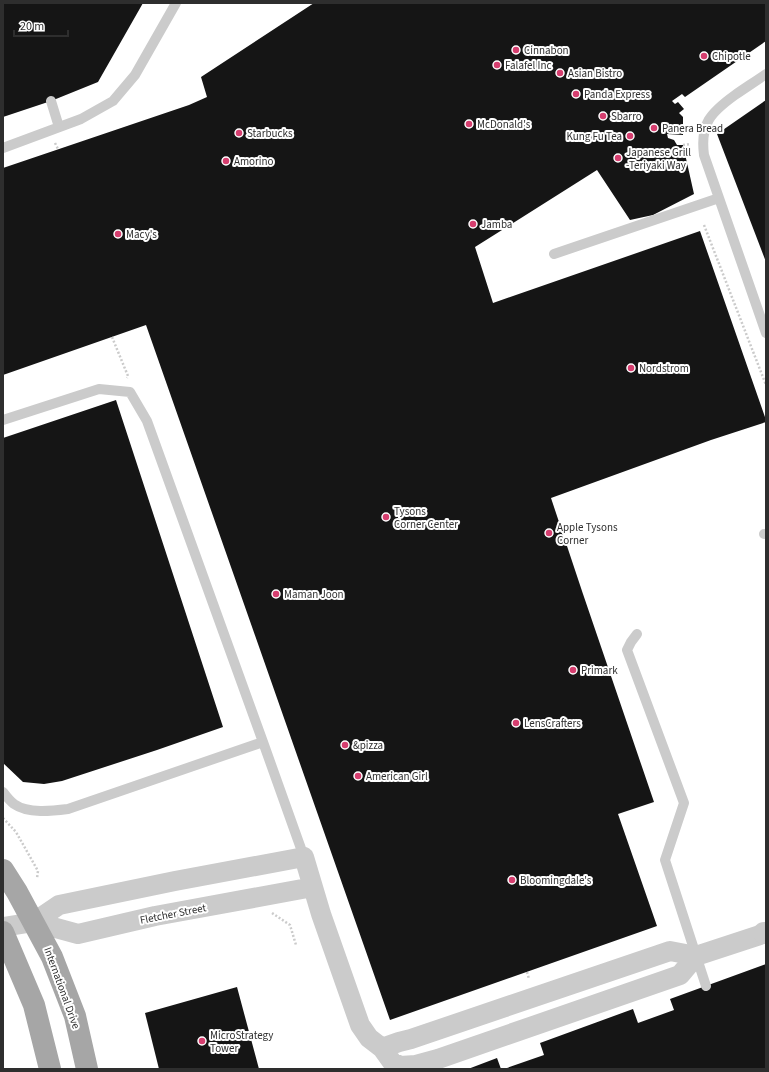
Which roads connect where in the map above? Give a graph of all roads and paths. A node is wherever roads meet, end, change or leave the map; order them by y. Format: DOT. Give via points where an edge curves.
graph roads {
  1 [pos="176,3"];
  2 [pos="766,74"];
  3 [pos="51,102"];
  4 [pos="59,127"];
  5 [pos="3,148"];
  6 [pos="719,198"];
  7 [pos="704,225"];
  8 [pos="554,254"];
  9 [pos="766,333"];
  10 [pos="112,337"];
  11 [pos="125,382"];
  12 [pos="766,384"];
  13 [pos="3,420"];
  14 [pos="637,634"];
  15 [pos="263,742"];
  16 [pos="3,792"];
  17 [pos="3,818"];
  18 [pos="304,857"];
  19 [pos="3,870"];
  20 [pos="37,878"];
  21 [pos="313,887"];
  22 [pos="271,913"];
  23 [pos="34,922"];
  24 [pos="3,927"];
  25 [pos="3,932"];
  26 [pos="765,933"];
  27 [pos="296,945"];
  28 [pos="696,956"];
  29 [pos="706,986"];
  30 [pos="382,1048"];
  31 [pos="50,1069"];
  32 [pos="87,1069"];
  1 -- 4 [label="lane" via="135,75 113,101"];
  2 -- 6 [label="lane" via="718,107 709,118 704,132 704,155"];
  3 -- 4 [label="lane"];
  4 -- 5 [label="lane"];
  6 -- 8 [label="lane"];
  6 -- 9 [label="lane"];
  7 -- 12 [label="path"];
  10 -- 11 [label="path" via="128,376"];
  13 -- 15 [label="lane" via="99,389 130,392 147,421"];
  14 -- 28 [label="lane" via="627,650 684,803 665,860"];
  15 -- 16 [label="lane" via="68,809 33,811 14,804"];
  15 -- 18 [label="lane"];
  17 -- 20 [label="path" via="16,832 38,871"];
  18 -- 21 [label="street"];
  18 -- 23 [label="street, Fletcher Street" via="59,906"];
  19 -- 23 [label="main road, International Drive"];
  21 -- 23 [label="street, Fletcher Street" via="155,916 78,934"];
  21 -- 30 [label="street" via="360,1025 369,1038"];
  22 -- 27 [label="path" via="290,925"];
  23 -- 24 [label="street, Fletcher Street"];
  23 -- 32 [label="main road, International Drive" via="52,957 72,1009"];
  25 -- 31 [label="main road" via="34,1005"];
  26 -- 28 [label="street"];
  28 -- 29 [label="lane"];
  28 -- 30 [label="street" via="670,951"];
  28 -- 30 [label="street" via="680,976 424,1064 400,1066 392,1062"];
}
